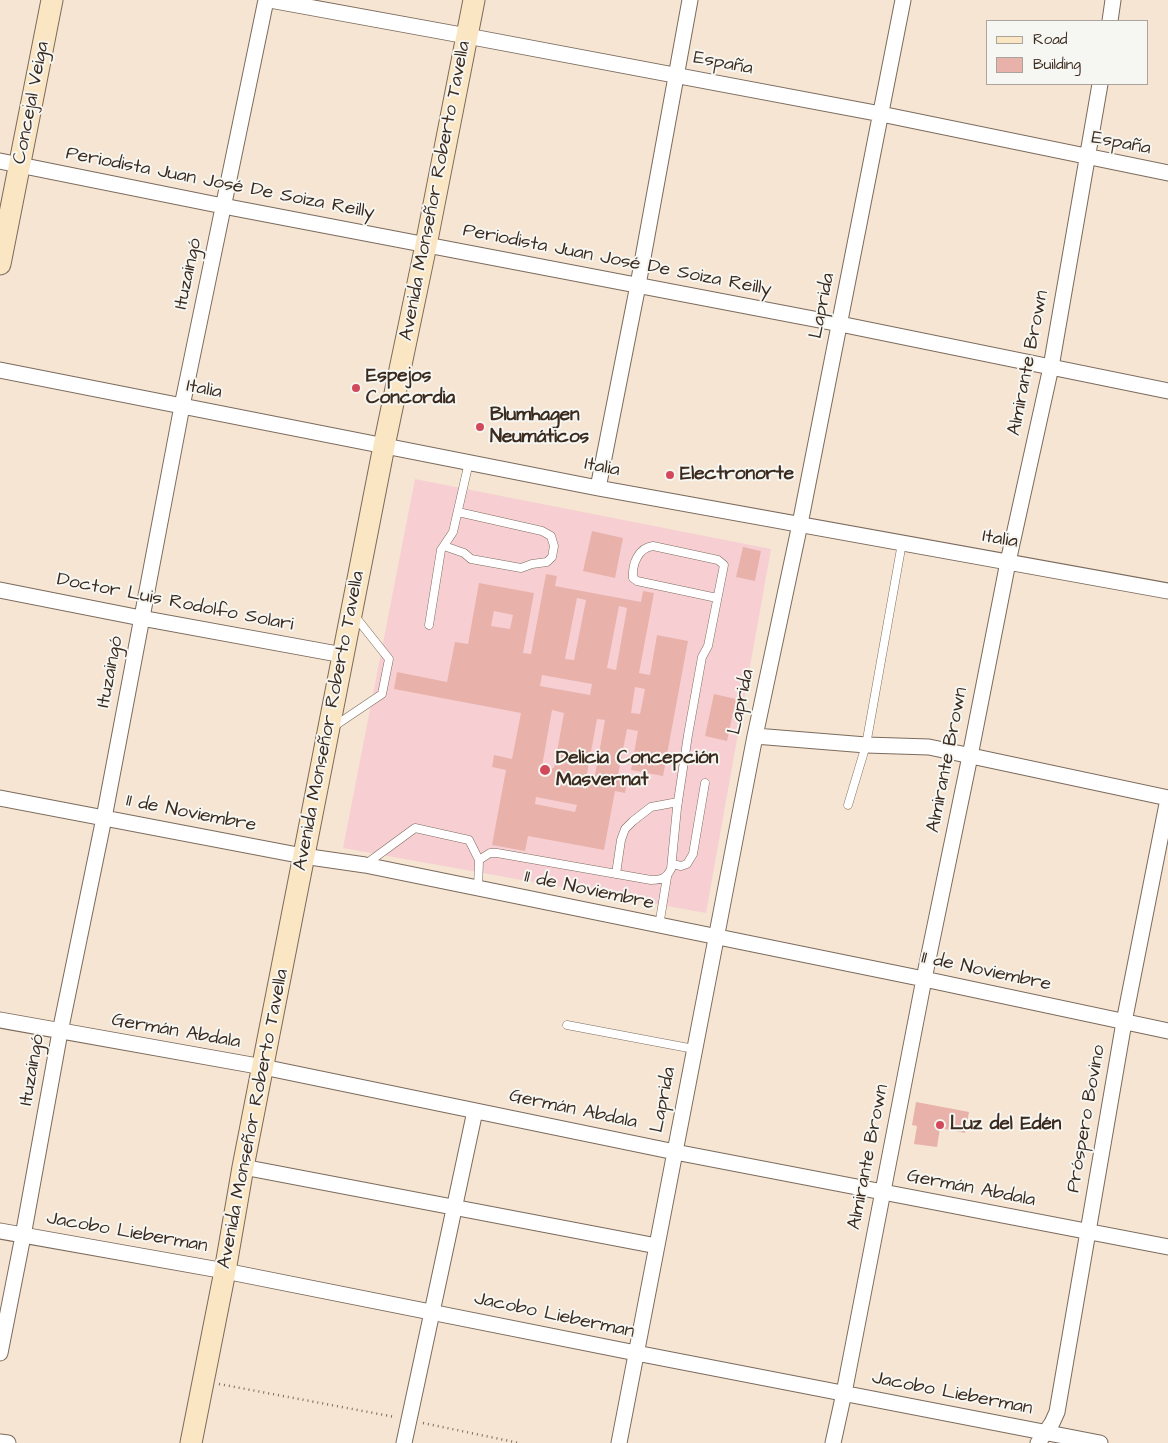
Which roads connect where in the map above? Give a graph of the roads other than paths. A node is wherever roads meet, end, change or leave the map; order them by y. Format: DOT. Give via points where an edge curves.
graph roads {
  1 [pos="52,0"];
  2 [pos="268,0"];
  3 [pos="474,0"];
  4 [pos="690,0"];
  5 [pos="903,0"];
  6 [pos="1113,0"];
  7 [pos="1110,20"];
  8 [pos="467,36"];
  9 [pos="676,75"];
  10 [pos="1100,85"];
  11 [pos="881,114"];
  12 [pos="1088,158"];
  13 [pos="10,163"];
  14 [pos="1168,173"];
  15 [pos="223,206"];
  16 [pos="426,245"];
  17 [pos="0,264"];
  18 [pos="638,285"];
  19 [pos="840,324"];
  20 [pos="1051,367"];
  21 [pos="0,370"];
  22 [pos="1168,390"];
  23 [pos="182,406"];
  24 [pos="384,446"];
  25 [pos="469,462"];
  26 [pos="598,488"];
  27 [pos="458,512"];
  28 [pos="800,524"];
  29 [pos="902,543"];
  30 [pos="444,546"];
  31 [pos="1008,562"];
  32 [pos="0,590"];
  33 [pos="1168,591"];
  34 [pos="717,598"];
  35 [pos="352,612"];
  36 [pos="141,618"];
  37 [pos="429,625"];
  38 [pos="344,655"];
  39 [pos="329,729"];
  40 [pos="755,736"];
  41 [pos="866,745"];
  42 [pos="970,756"];
  43 [pos="706,783"];
  44 [pos="0,798"];
  45 [pos="1168,798"];
  46 [pos="678,802"];
  47 [pos="848,805"];
  48 [pos="104,818"];
  49 [pos="1166,821"];
  50 [pos="303,856"];
  51 [pos="479,860"];
  52 [pos="672,864"];
  53 [pos="365,866"];
  54 [pos="616,874"];
  55 [pos="667,877"];
  56 [pos="478,889"];
  57 [pos="659,926"];
  58 [pos="716,938"];
  59 [pos="924,980"];
  60 [pos="0,1020"];
  61 [pos="1124,1022"];
  62 [pos="567,1025"];
  63 [pos="1168,1031"];
  64 [pos="60,1032"];
  65 [pos="694,1049"];
  66 [pos="263,1067"];
  67 [pos="475,1110"];
  68 [pos="675,1152"];
  69 [pos="243,1167"];
  70 [pos="883,1192"];
  71 [pos="454,1208"];
  72 [pos="0,1231"];
  73 [pos="1088,1232"];
  74 [pos="23,1236"];
  75 [pos="657,1246"];
  76 [pos="1168,1247"];
  77 [pos="225,1271"];
  78 [pos="432,1312"];
  79 [pos="0,1353"];
  80 [pos="636,1353"];
  81 [pos="844,1393"];
  82 [pos="1042,1438"];
  83 [pos="0,1442"];
  84 [pos="8,1443"];
  85 [pos="191,1443"];
  86 [pos="404,1443"];
  87 [pos="619,1443"];
  88 [pos="833,1443"];
  89 [pos="1100,1443"];
  1 -- 13 [label="main road, Concejal Veiga"];
  2 -- 8 [label="street, España"];
  2 -- 15 [label="street, Ituzaingó"];
  3 -- 8 [label="main road, Avenida Monseñor Roberto Tavella"];
  4 -- 9 [label="street"];
  5 -- 11 [label="street, Laprida"];
  6 -- 7 [label="street"];
  8 -- 9 [label="street, España"];
  8 -- 16 [label="main road, Avenida Monseñor Roberto Tavella"];
  9 -- 11 [label="street, España"];
  9 -- 18 [label="street"];
  10 -- 12 [label="street, Almirante Brown"];
  11 -- 12 [label="street, España"];
  11 -- 19 [label="street, Laprida"];
  12 -- 14 [label="street, España"];
  12 -- 20 [label="street, Almirante Brown"];
  13 -- 15 [label="street, Periodista Juan José De Soiza Reilly"];
  13 -- 17 [label="main road, Concejal Veiga"];
  15 -- 16 [label="street, Periodista Juan José De Soiza Reilly"];
  15 -- 23 [label="street, Ituzaingó"];
  16 -- 18 [label="street, Periodista Juan José De Soiza Reilly"];
  16 -- 24 [label="main road, Avenida Monseñor Roberto Tavella"];
  18 -- 19 [label="street, Periodista Juan José De Soiza Reilly"];
  18 -- 26 [label="street"];
  19 -- 20 [label="street, Periodista Juan José De Soiza Reilly"];
  19 -- 28 [label="street, Laprida"];
  20 -- 22 [label="street, Periodista Juan José De Soiza Reilly"];
  20 -- 31 [label="street, Almirante Brown"];
  21 -- 23 [label="street, Italia"];
  23 -- 24 [label="street, Italia"];
  23 -- 36 [label="street, Ituzaingó"];
  24 -- 25 [label="street, Italia"];
  24 -- 35 [label="main road, Avenida Monseñor Roberto Tavella"];
  25 -- 26 [label="street, Italia"];
  25 -- 27 [label="lane"];
  26 -- 28 [label="street, Italia"];
  27 -- 30 [label="lane" via="453,532"];
  27 -- 30 [label="lane" via="551,536 554,546 552,557 547,562 520,568 471,559"];
  28 -- 29 [label="street, Italia"];
  28 -- 40 [label="street, Laprida"];
  29 -- 31 [label="street, Italia"];
  29 -- 41 [label="lane"];
  30 -- 37 [label="lane"];
  31 -- 33 [label="street, Italia"];
  31 -- 42 [label="street, Almirante Brown"];
  32 -- 36 [label="street, Doctor Luis Rodolfo Solari"];
  34 -- 34 [label="lane" via="724,565 718,560 653,546 640,551 637,556 633,578"];
  34 -- 46 [label="lane" via="708,646 702,657"];
  35 -- 38 [label="main road, Avenida Monseñor Roberto Tavella"];
  35 -- 39 [label="lane" via="389,659 386,676 382,694"];
  36 -- 38 [label="street, Doctor Luis Rodolfo Solari"];
  36 -- 48 [label="street, Ituzaingó"];
  38 -- 39 [label="main road, Avenida Monseñor Roberto Tavella"];
  39 -- 50 [label="main road, Avenida Monseñor Roberto Tavella"];
  40 -- 41 [label="street"];
  40 -- 58 [label="street, Laprida"];
  41 -- 42 [label="street" via="929,748"];
  41 -- 47 [label="lane"];
  42 -- 45 [label="street"];
  42 -- 59 [label="street, Almirante Brown"];
  43 -- 52 [label="lane" via="693,854 687,864"];
  44 -- 48 [label="street, 11 de Noviembre"];
  45 -- 49 [label="street, Próspero Bovino"];
  46 -- 52 [label="lane"];
  46 -- 54 [label="lane" via="651,807 625,829"];
  48 -- 50 [label="street, 11 de Noviembre"];
  48 -- 64 [label="street, Ituzaingó"];
  49 -- 61 [label="street, Próspero Bovino"];
  50 -- 53 [label="street, 11 de Noviembre"];
  50 -- 66 [label="main road, Avenida Monseñor Roberto Tavella"];
  51 -- 53 [label="lane" via="469,840 415,828"];
  51 -- 54 [label="lane" via="490,853 497,853"];
  51 -- 56 [label="lane"];
  52 -- 55 [label="lane"];
  53 -- 56 [label="street, 11 de Noviembre"];
  54 -- 55 [label="lane" via="651,880"];
  55 -- 57 [label="lane"];
  56 -- 57 [label="street, 11 de Noviembre"];
  57 -- 58 [label="street, 11 de Noviembre"];
  58 -- 59 [label="street, 11 de Noviembre"];
  58 -- 65 [label="street, Laprida"];
  59 -- 61 [label="street, 11 de Noviembre"];
  59 -- 70 [label="street, Almirante Brown"];
  60 -- 64 [label="street, Germán Abdala"];
  61 -- 63 [label="street, 11 de Noviembre"];
  61 -- 73 [label="street, Próspero Bovino"];
  62 -- 65 [label="lane"];
  64 -- 66 [label="street, Germán Abdala"];
  64 -- 74 [label="street, Ituzaingó"];
  65 -- 68 [label="street, Laprida"];
  66 -- 67 [label="street, Germán Abdala"];
  66 -- 69 [label="main road, Avenida Monseñor Roberto Tavella"];
  67 -- 68 [label="street, Germán Abdala"];
  67 -- 71 [label="street"];
  68 -- 70 [label="street, Germán Abdala"];
  68 -- 75 [label="street, Laprida"];
  69 -- 71 [label="street"];
  69 -- 77 [label="main road, Avenida Monseñor Roberto Tavella"];
  70 -- 73 [label="street, Germán Abdala"];
  70 -- 81 [label="street, Almirante Brown"];
  71 -- 75 [label="street"];
  71 -- 78 [label="street"];
  72 -- 74 [label="street, Jacobo Lieberman"];
  73 -- 76 [label="street, Germán Abdala"];
  73 -- 82 [label="street, Próspero Bovino" via="1057,1412"];
  74 -- 77 [label="street, Jacobo Lieberman"];
  74 -- 79 [label="street, Ituzaingó"];
  75 -- 80 [label="street, Laprida"];
  77 -- 78 [label="street, Jacobo Lieberman"];
  77 -- 85 [label="main road, Avenida Monseñor Roberto Tavella"];
  78 -- 80 [label="street, Jacobo Lieberman"];
  78 -- 86 [label="street"];
  80 -- 81 [label="street, Jacobo Lieberman"];
  80 -- 87 [label="street, Laprida"];
  81 -- 82 [label="street, Jacobo Lieberman"];
  81 -- 88 [label="street, Almirante Brown"];
  82 -- 89 [label="street, Jacobo Lieberman"];
  83 -- 84 [label="street"];
}
